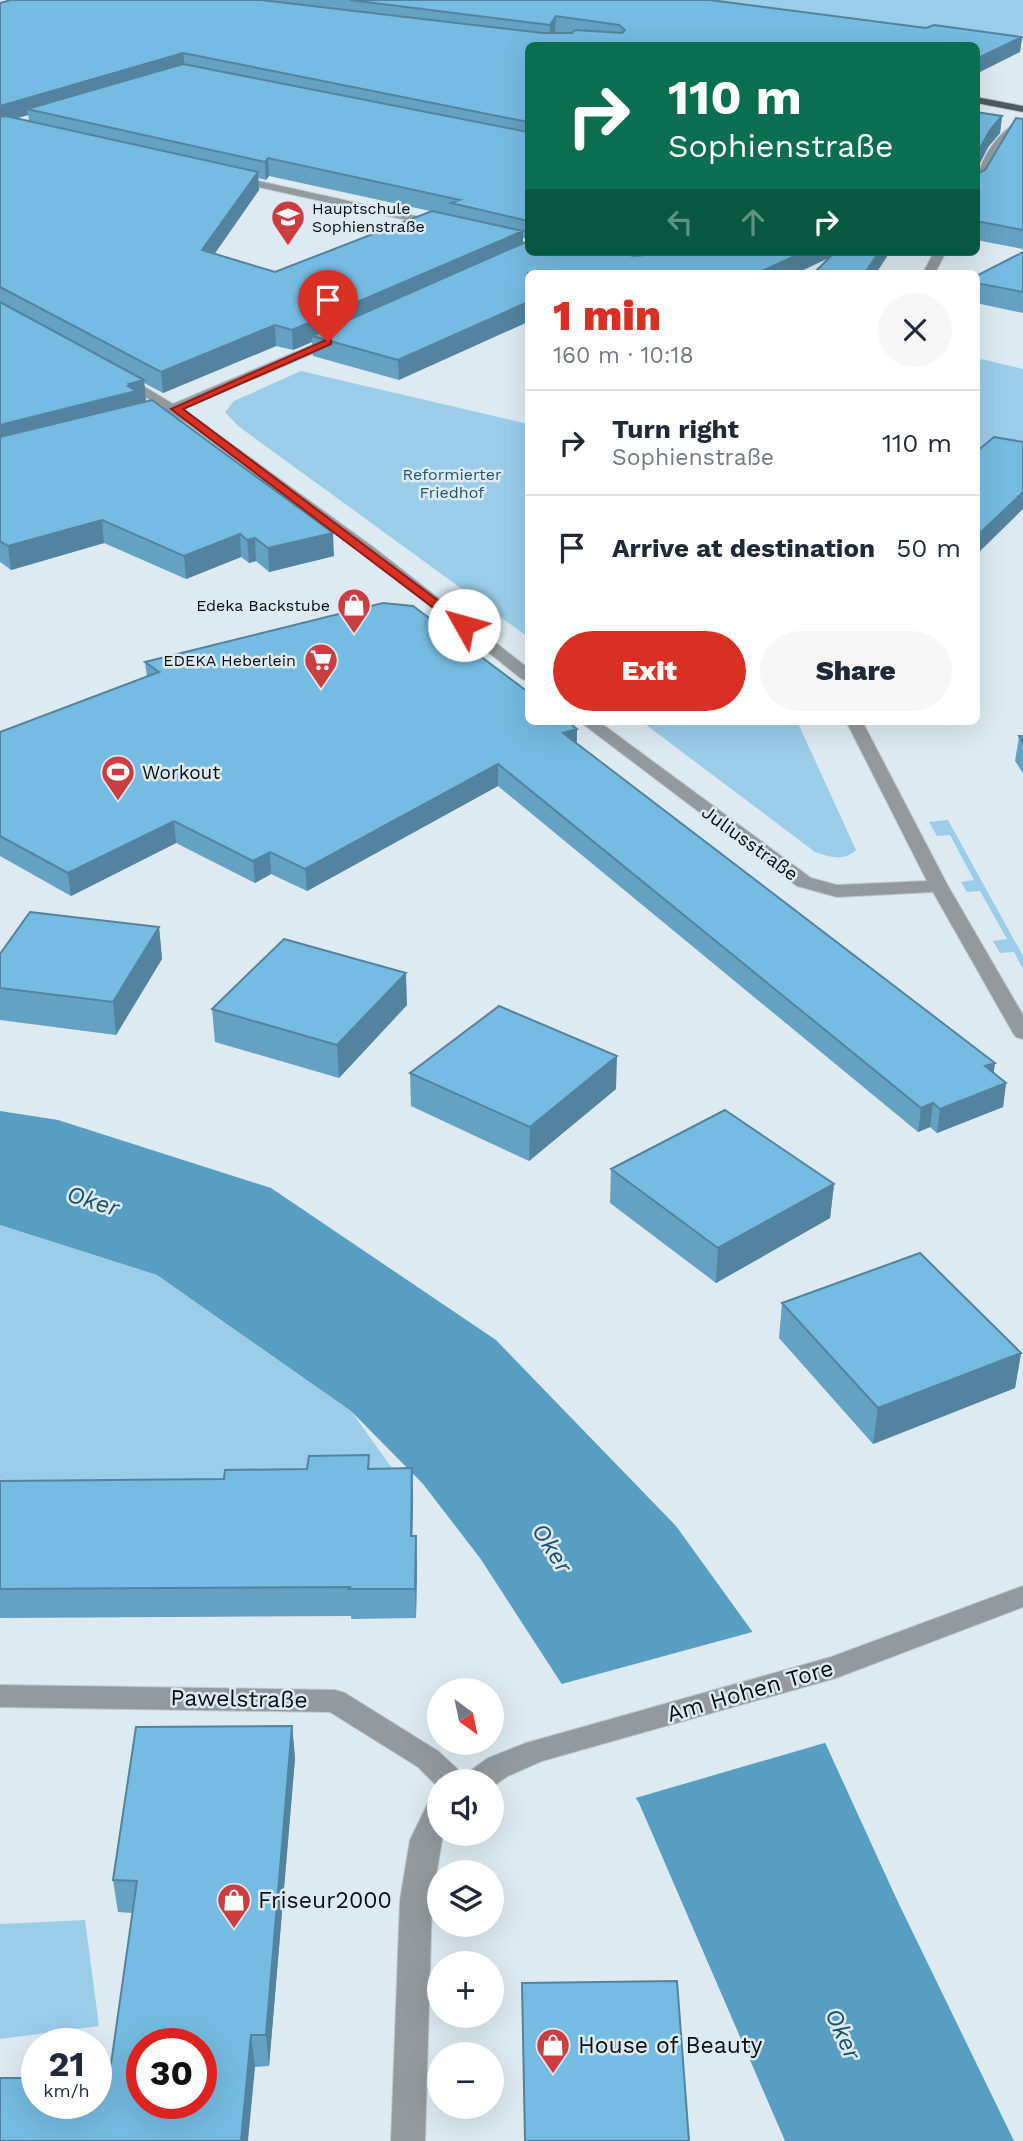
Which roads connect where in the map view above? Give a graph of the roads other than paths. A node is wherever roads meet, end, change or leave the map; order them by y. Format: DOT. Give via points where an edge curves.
graph roads {
  1 [pos="980,101"];
  2 [pos="1023,109"];
  3 [pos="980,111"];
  4 [pos="1023,120"];
  5 [pos="220,175"];
  6 [pos="980,179"];
  7 [pos="451,227"];
  8 [pos="351,332"];
  9 [pos="112,374"];
  10 [pos="176,409"];
  11 [pos="155,414"];
  12 [pos="525,674"];
  13 [pos="592,725"];
  14 [pos="856,725"];
  15 [pos="939,886"];
  16 [pos="1023,1033"];
  17 [pos="1023,1596"];
  18 [pos="0,1696"];
  19 [pos="437,1769"];
  20 [pos="494,1769"];
  21 [pos="427,1836"];
  22 [pos="408,2141"];
  1 -- 2 [label="main road"];
  3 -- 4 [label="main road"];
  4 -- 6 [label="street" via="1006,133"];
  5 -- 7 [label="street"];
  8 -- 10 [label="street"];
  9 -- 10 [label="street"];
  10 -- 11 [label="street"];
  10 -- 12 [label="street" via="368,550"];
  13 -- 15 [label="street, Juliusstraße" via="804,882 837,891"];
  14 -- 15 [label="street"];
  15 -- 16 [label="street"];
  17 -- 20 [label="street, Am Hohen Tore" via="836,1667 536,1751"];
  18 -- 19 [label="street, Pawelstraße" via="335,1701 409,1746"];
  21 -- 22 [label="street" via="416,1900"];
}
